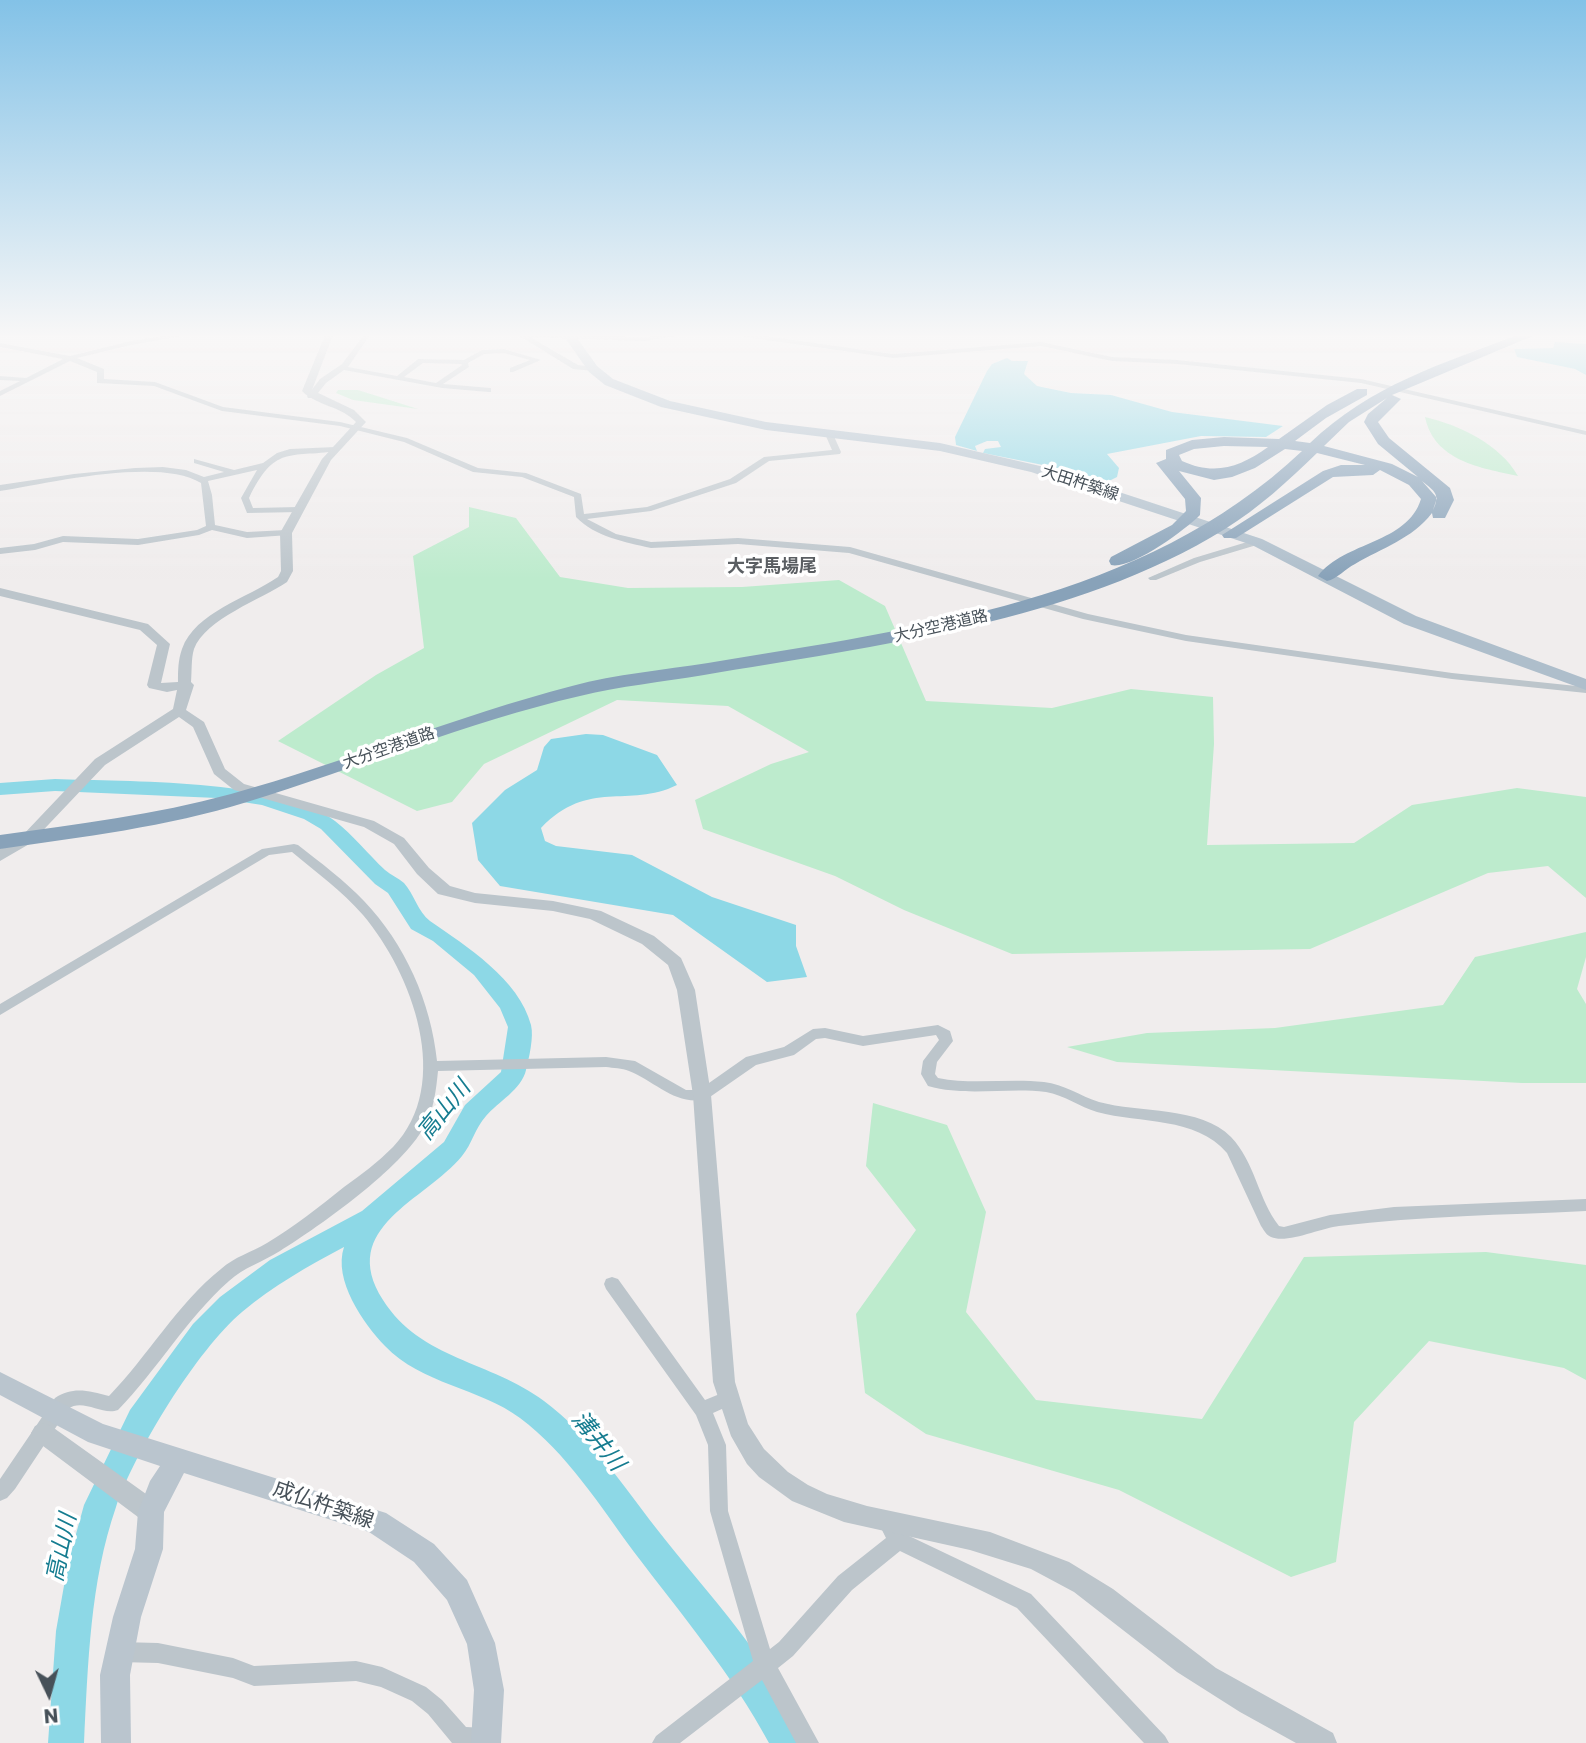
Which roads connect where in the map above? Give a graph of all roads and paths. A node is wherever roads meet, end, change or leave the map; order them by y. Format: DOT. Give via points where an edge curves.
graph roads {
  1 [pos="283,416"];
  2 [pos="357,416"];
  3 [pos="712,416"];
  4 [pos="1334,416"];
  5 [pos="1337,416"];
  6 [pos="1375,416"];
  7 [pos="1508,416"];
  8 [pos="1326,422"];
  9 [pos="357,429"];
  10 [pos="1586,433"];
  11 [pos="829,434"];
  12 [pos="335,449"];
  13 [pos="197,461"];
  14 [pos="266,466"];
  15 [pos="234,473"];
  16 [pos="203,480"];
  17 [pos="0,488"];
  18 [pos="298,510"];
  19 [pos="1432,515"];
  20 [pos="580,517"];
  21 [pos="211,527"];
  22 [pos="1207,527"];
  23 [pos="286,533"];
  24 [pos="1256,542"];
  25 [pos="0,551"];
  26 [pos="1327,576"];
  27 [pos="1153,578"];
  28 [pos="0,592"];
  29 [pos="1015,602"];
  30 [pos="1086,617"];
  31 [pos="187,685"];
  32 [pos="1586,687"];
  33 [pos="179,711"];
  34 [pos="296,781"];
  35 [pos="0,842"];
  36 [pos="0,856"];
  37 [pos="0,1010"];
  38 [pos="432,1066"];
  39 [pos="702,1096"];
  40 [pos="1586,1205"];
  41 [pos="612,1284"];
  42 [pos="0,1383"];
  43 [pos="727,1399"];
  44 [pos="702,1409"];
  45 [pos="48,1423"];
  46 [pos="168,1458"];
  47 [pos="0,1492"];
  48 [pos="142,1507"];
  49 [pos="893,1532"];
  50 [pos="120,1652"];
  51 [pos="764,1664"];
  52 [pos="487,1741"];
  53 [pos="116,1743"];
  54 [pos="663,1743"];
  55 [pos="808,1743"];
  56 [pos="1158,1743"];
  57 [pos="1323,1743"];
  1 -- 9 [label="street"];
  2 -- 9 [label="street" via="361,422"];
  3 -- 11 [label="main road, 大田杵築線"];
  4 -- 8 [label="highway"];
  5 -- 8 [label="highway, 大分空港道路"];
  6 -- 19 [label="highway" via="1371,422 1383,441 1444,491 1446,500"];
  7 -- 10 [label="street"];
  8 -- 19 [label="highway" via="1270,452 1246,470 1192,472 1171,459 1171,453 1181,447 1209,443 1266,444 1357,456 1396,468 1419,482"];
  8 -- 22 [label="highway, 大分空港道路" via="1275,485"];
  9 -- 12 [label="street"];
  9 -- 20 [label="street" via="407,440 476,470 523,475 574,492 580,499"];
  11 -- 20 [label="street" via="837,452 767,459 733,481 648,509"];
  11 -- 24 [label="main road, 大田杵築線" via="994,458"];
  12 -- 14 [label="street" via="286,451 274,455"];
  12 -- 18 [label="street"];
  13 -- 15 [label="street"];
  14 -- 15 [label="street"];
  14 -- 18 [label="street" via="250,486 246,508"];
  15 -- 16 [label="street"];
  16 -- 17 [label="street" via="167,470 128,469"];
  16 -- 21 [label="street"];
  18 -- 23 [label="street"];
  19 -- 22 [label="highway" via="1402,479 1373,470 1341,470 1322,477 1239,530"];
  19 -- 22 [label="highway" via="1440,502 1424,481 1385,461 1322,448 1213,440 1180,443 1165,450 1164,463 1193,498"];
  19 -- 26 [label="highway" via="1412,536 1343,573"];
  20 -- 30 [label="street" via="608,533 651,545 738,541 874,555"];
  21 -- 23 [label="street" via="247,535"];
  21 -- 25 [label="street" via="138,542 64,539"];
  22 -- 29 [label="highway, 大分空港道路"];
  22 -- 29 [label="highway" via="1178,527 1113,563"];
  22 -- 34 [label="highway, 大分空港道路" via="1148,571 1055,603 914,634 649,676 560,695"];
  23 -- 31 [label="street" via="283,579 201,631 186,656"];
  24 -- 26 [label="main road, 大田杵築線"];
  24 -- 27 [label="street"];
  26 -- 32 [label="main road, 大田杵築線" via="1410,620"];
  28 -- 31 [label="street" via="144,627 164,644 154,685"];
  29 -- 34 [label="highway, 大分空港道路" via="881,632 562,688 468,716"];
  30 -- 32 [label="street" via="1185,638 1452,676"];
  31 -- 33 [label="street"];
  33 -- 36 [label="street" via="120,747 26,840"];
  33 -- 39 [label="street" via="199,725 219,771 239,787 369,824 399,841 444,890 595,915 648,940 675,962 686,990"];
  34 -- 35 [label="highway, 大分空港道路" via="178,814"];
  37 -- 38 [label="street" via="266,852 294,848 354,898 382,932 423,1015"];
  38 -- 39 [label="street" via="568,1060 630,1065 675,1092"];
  38 -- 45 [label="street" via="419,1129 399,1149 276,1245 224,1274 112,1404 77,1397 65,1400"];
  39 -- 40 [label="street" via="751,1060 789,1051 814,1034 863,1041 938,1030 946,1041 930,1061 928,1074 933,1082 1049,1088 1094,1106 1199,1127 1222,1137 1241,1166 1264,1220 1275,1232 1394,1213"];
  39 -- 43 [label="street"];
  41 -- 44 [label="street"];
  42 -- 45 [label="main road, 成仏杵築線"];
  43 -- 44 [label="street"];
  43 -- 49 [label="street" via="753,1453 780,1480 815,1500"];
  44 -- 51 [label="street" via="717,1443 719,1511"];
  45 -- 46 [label="main road, 成仏杵築線"];
  45 -- 47 [label="street" via="15,1478"];
  45 -- 48 [label="street" via="88,1467"];
  46 -- 48 [label="main road" via="159,1490"];
  46 -- 52 [label="main road, 成仏杵築線" via="376,1522 424,1553 457,1590 481,1643 489,1690"];
  48 -- 50 [label="main road" via="149,1549"];
  49 -- 51 [label="street" via="786,1649"];
  49 -- 56 [label="street" via="1024,1601"];
  49 -- 57 [label="street" via="962,1536 1039,1561 1099,1596 1207,1677"];
  50 -- 52 [label="street" via="158,1653 254,1676 369,1674 419,1694 461,1737"];
  50 -- 53 [label="main road" via="115,1675"];
  51 -- 54 [label="street"];
  51 -- 55 [label="street"];
}
